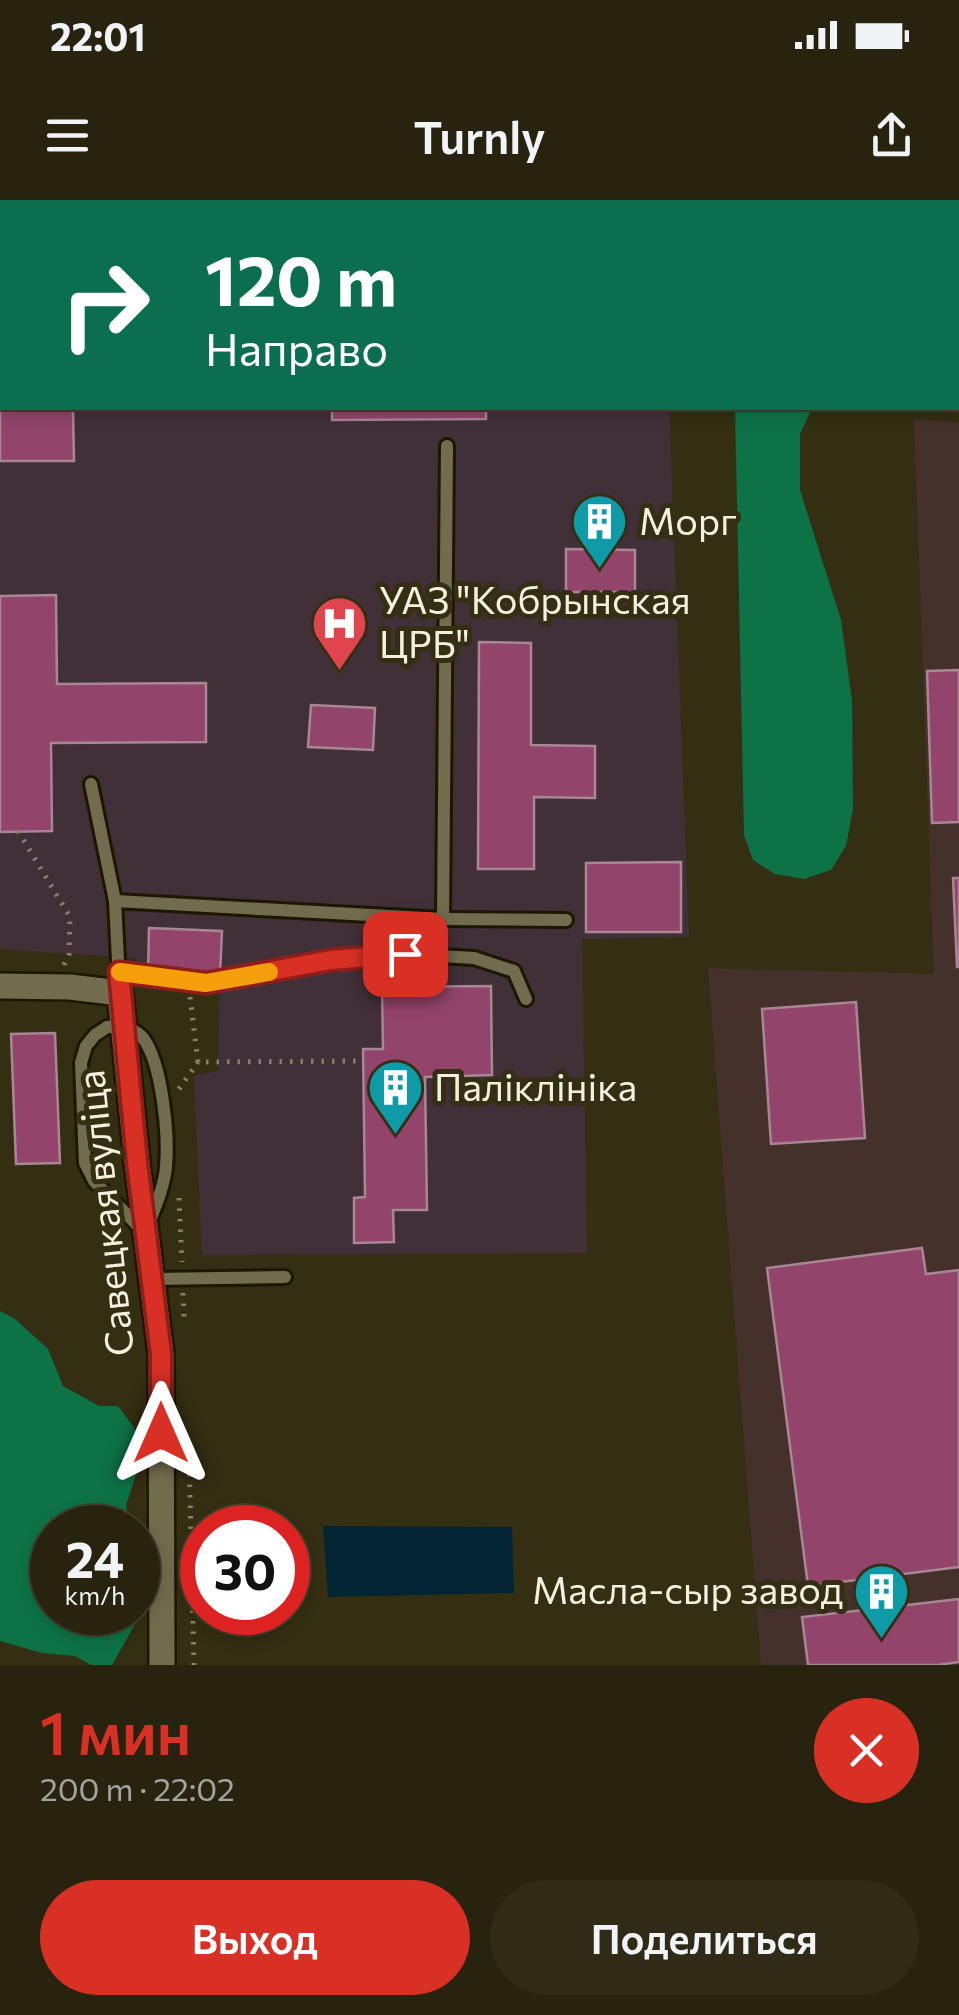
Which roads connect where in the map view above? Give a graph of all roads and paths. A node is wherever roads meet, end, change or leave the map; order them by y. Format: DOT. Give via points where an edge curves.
graph roads {
  1 [pos="447,446"];
  2 [pos="91,784"];
  3 [pos="18,831"];
  4 [pos="115,901"];
  5 [pos="442,919"];
  6 [pos="566,920"];
  7 [pos="63,968"];
  8 [pos="119,983"];
  9 [pos="0,986"];
  10 [pos="189,991"];
  11 [pos="526,999"];
  12 [pos="124,1026"];
  13 [pos="363,1061"];
  14 [pos="145,1233"];
  15 [pos="285,1277"];
  16 [pos="152,1279"];
  17 [pos="162,1665"];
  1 -- 5 [label="lane"];
  2 -- 4 [label="lane"];
  3 -- 7 [label="path" via="70,917"];
  4 -- 5 [label="lane"];
  4 -- 8 [label="lane"];
  5 -- 6 [label="lane"];
  8 -- 9 [label="street"];
  8 -- 11 [label="lane" via="206,983 405,954 474,958 514,971"];
  8 -- 12 [label="street, Савецкая вуліца"];
  10 -- 13 [label="path" via="198,1062"];
  12 -- 14 [label="street, Савецкая вуліца"];
  12 -- 14 [label="lane" via="107,1026 95,1035 81,1063 85,1163"];
  14 -- 16 [label="street, Савецкая вуліца"];
  15 -- 16 [label="lane"];
  16 -- 17 [label="street, Савецкая вуліца" via="161,1354"];
}
